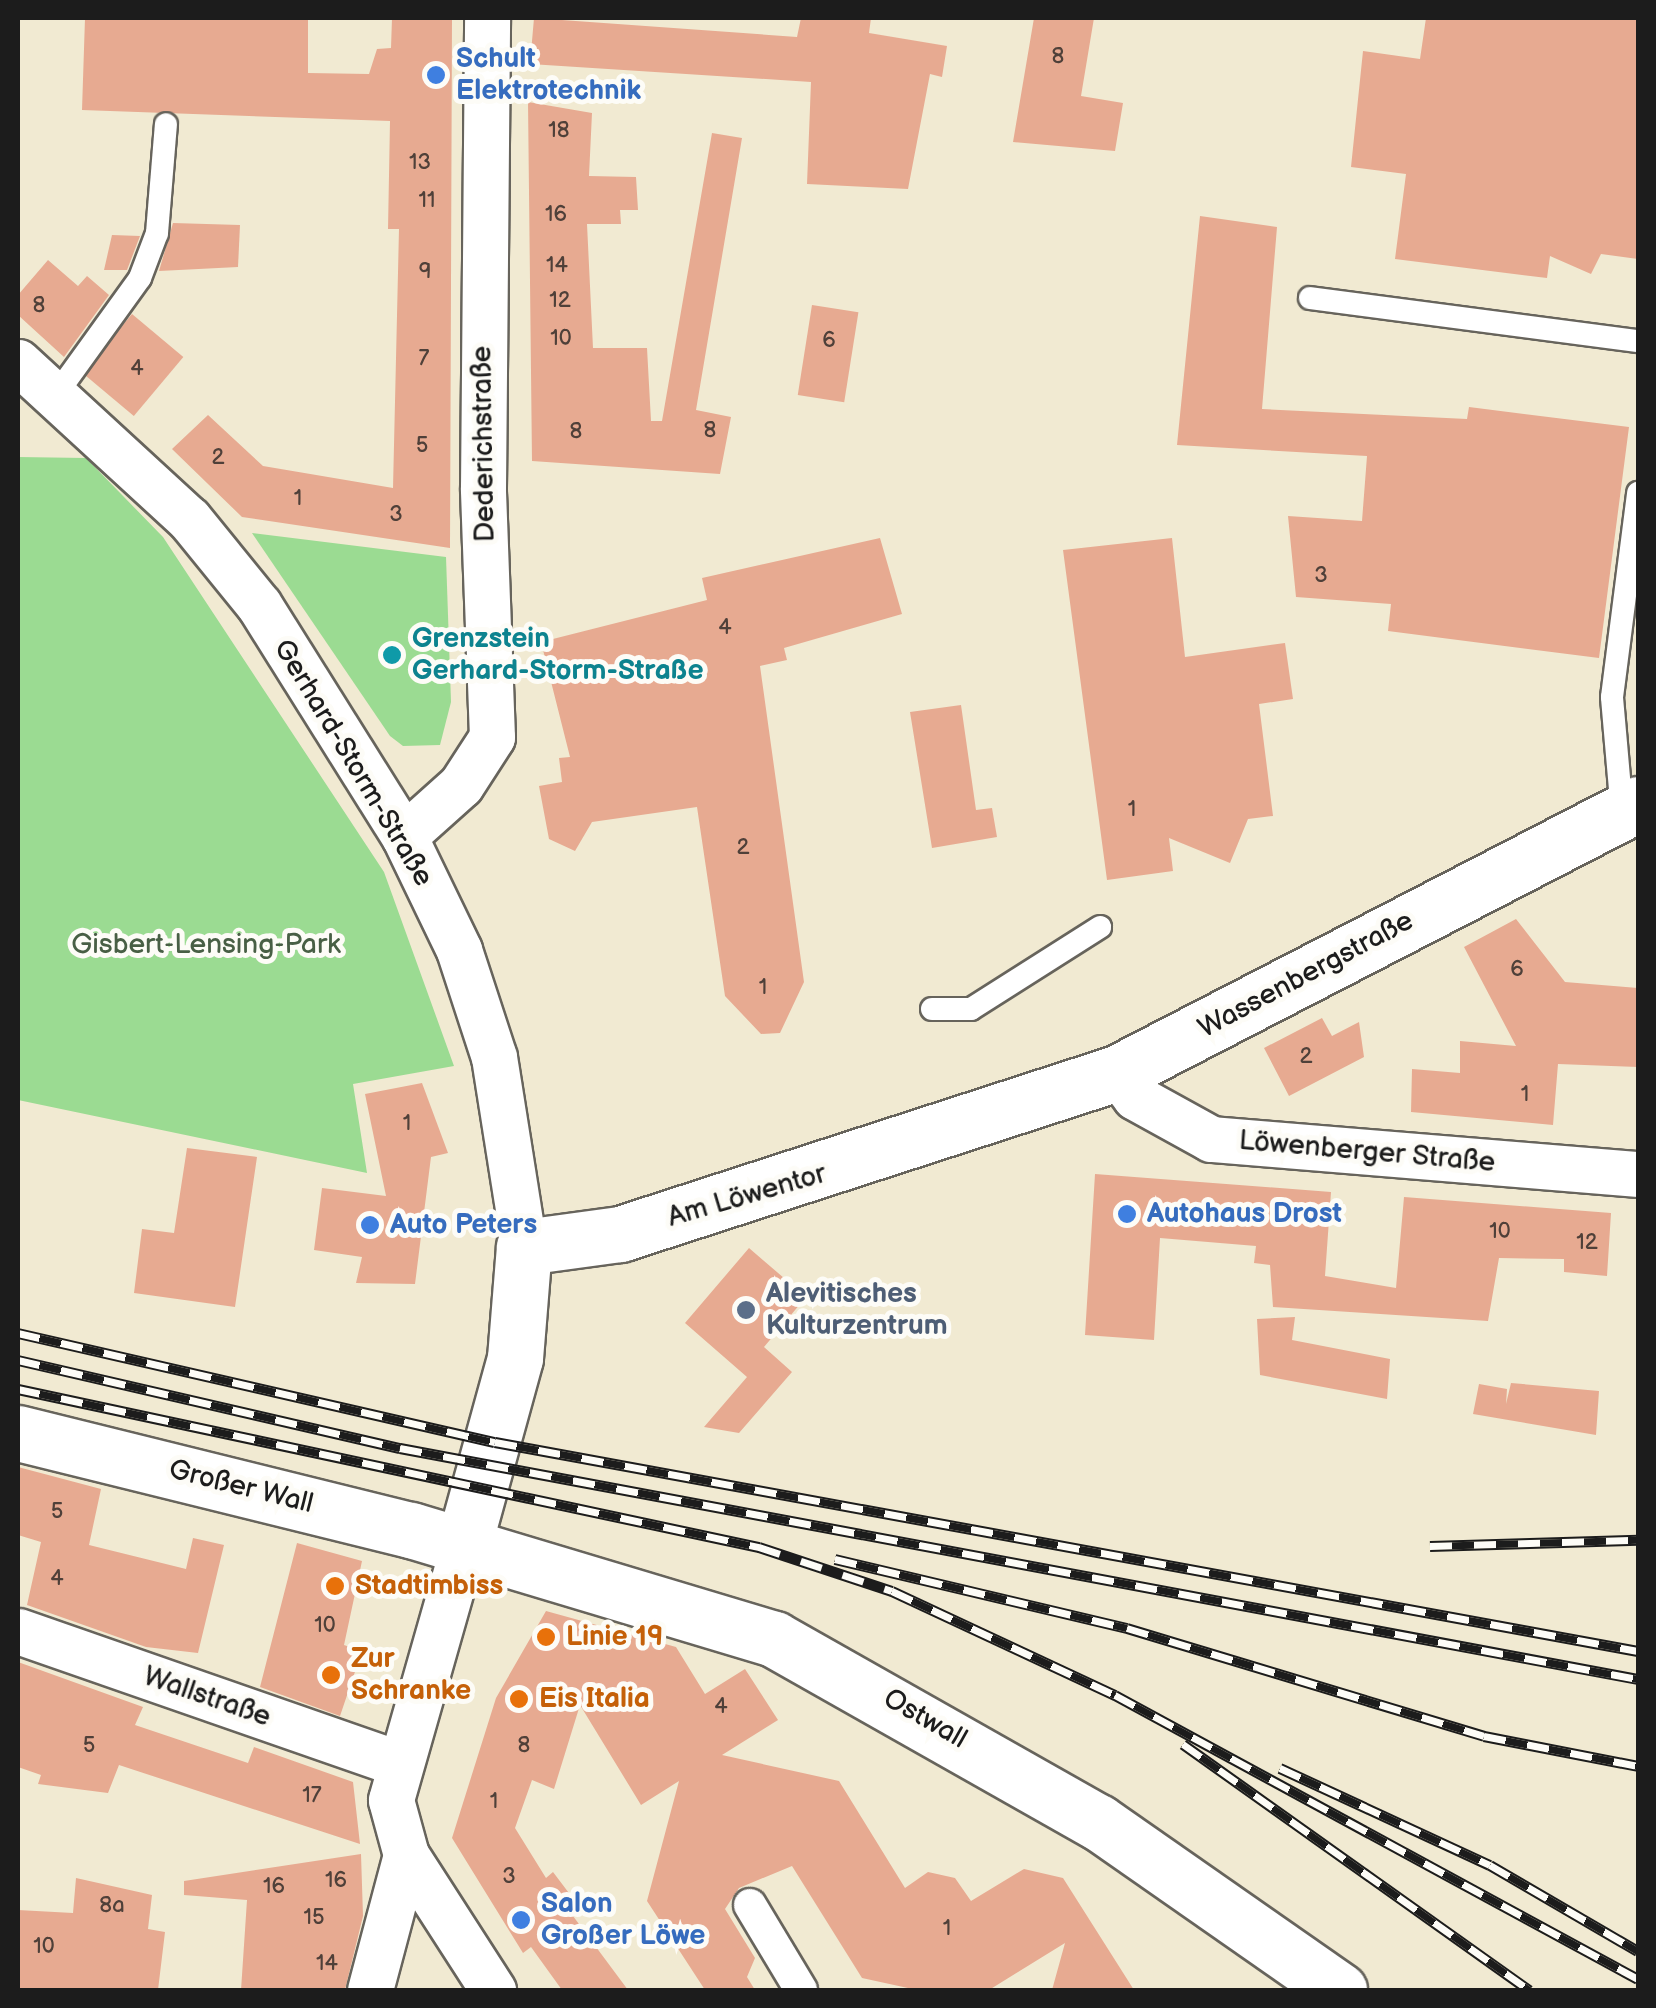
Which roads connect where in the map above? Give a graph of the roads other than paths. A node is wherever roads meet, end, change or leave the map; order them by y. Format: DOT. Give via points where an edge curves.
graph roads {
  1 [pos="486,18"];
  2 [pos="166,124"];
  3 [pos="1310,298"];
  4 [pos="1638,342"];
  5 [pos="18,362"];
  6 [pos="55,396"];
  7 [pos="1638,493"];
  8 [pos="1630,808"];
  9 [pos="404,836"];
  10 [pos="1100,927"];
  11 [pos="932,1009"];
  12 [pos="1117,1073"];
  13 [pos="966,1128"];
  14 [pos="1638,1174"];
  15 [pos="524,1247"];
  16 [pos="18,1433"];
  17 [pos="463,1547"];
  18 [pos="18,1631"];
  19 [pos="397,1763"];
  20 [pos="406,1855"];
  21 [pos="750,1905"];
  22 [pos="370,1990"];
  23 [pos="493,1990"];
  24 [pos="801,1990"];
  25 [pos="1339,1990"];
  1 -- 9 [label="street, Dederichstraße" via="483,448 492,737 460,785"];
  2 -- 6 [label="lane" via="157,233 140,278"];
  3 -- 4 [label="lane"];
  5 -- 6 [label="street, Gerhard-Storm-Straße"];
  6 -- 9 [label="street, Gerhard-Storm-Straße" via="189,519 259,605"];
  7 -- 8 [label="lane" via="1612,696"];
  8 -- 12 [label="street, Wassenbergstraße"];
  9 -- 15 [label="street, Gerhard-Storm-Straße" via="459,950 494,1057"];
  10 -- 11 [label="lane" via="971,1009"];
  12 -- 13 [label="street, Wassenbergstraße"];
  12 -- 14 [label="street, Löwenberger Straße" via="1135,1098 1211,1139"];
  13 -- 15 [label="street, Am Löwentor" via="620,1234"];
  15 -- 17 [label="street, Gerhard-Storm-Straße" via="514,1358"];
  16 -- 17 [label="street, Großer Wall"];
  17 -- 19 [label="street"];
  17 -- 25 [label="street, Ostwall" via="671,1602 870,1687 1098,1822"];
  18 -- 19 [label="street, Wallstraße"];
  19 -- 20 [label="street" via="391,1800"];
  20 -- 22 [label="street"];
  20 -- 23 [label="street"];
  21 -- 24 [label="street"];
}
